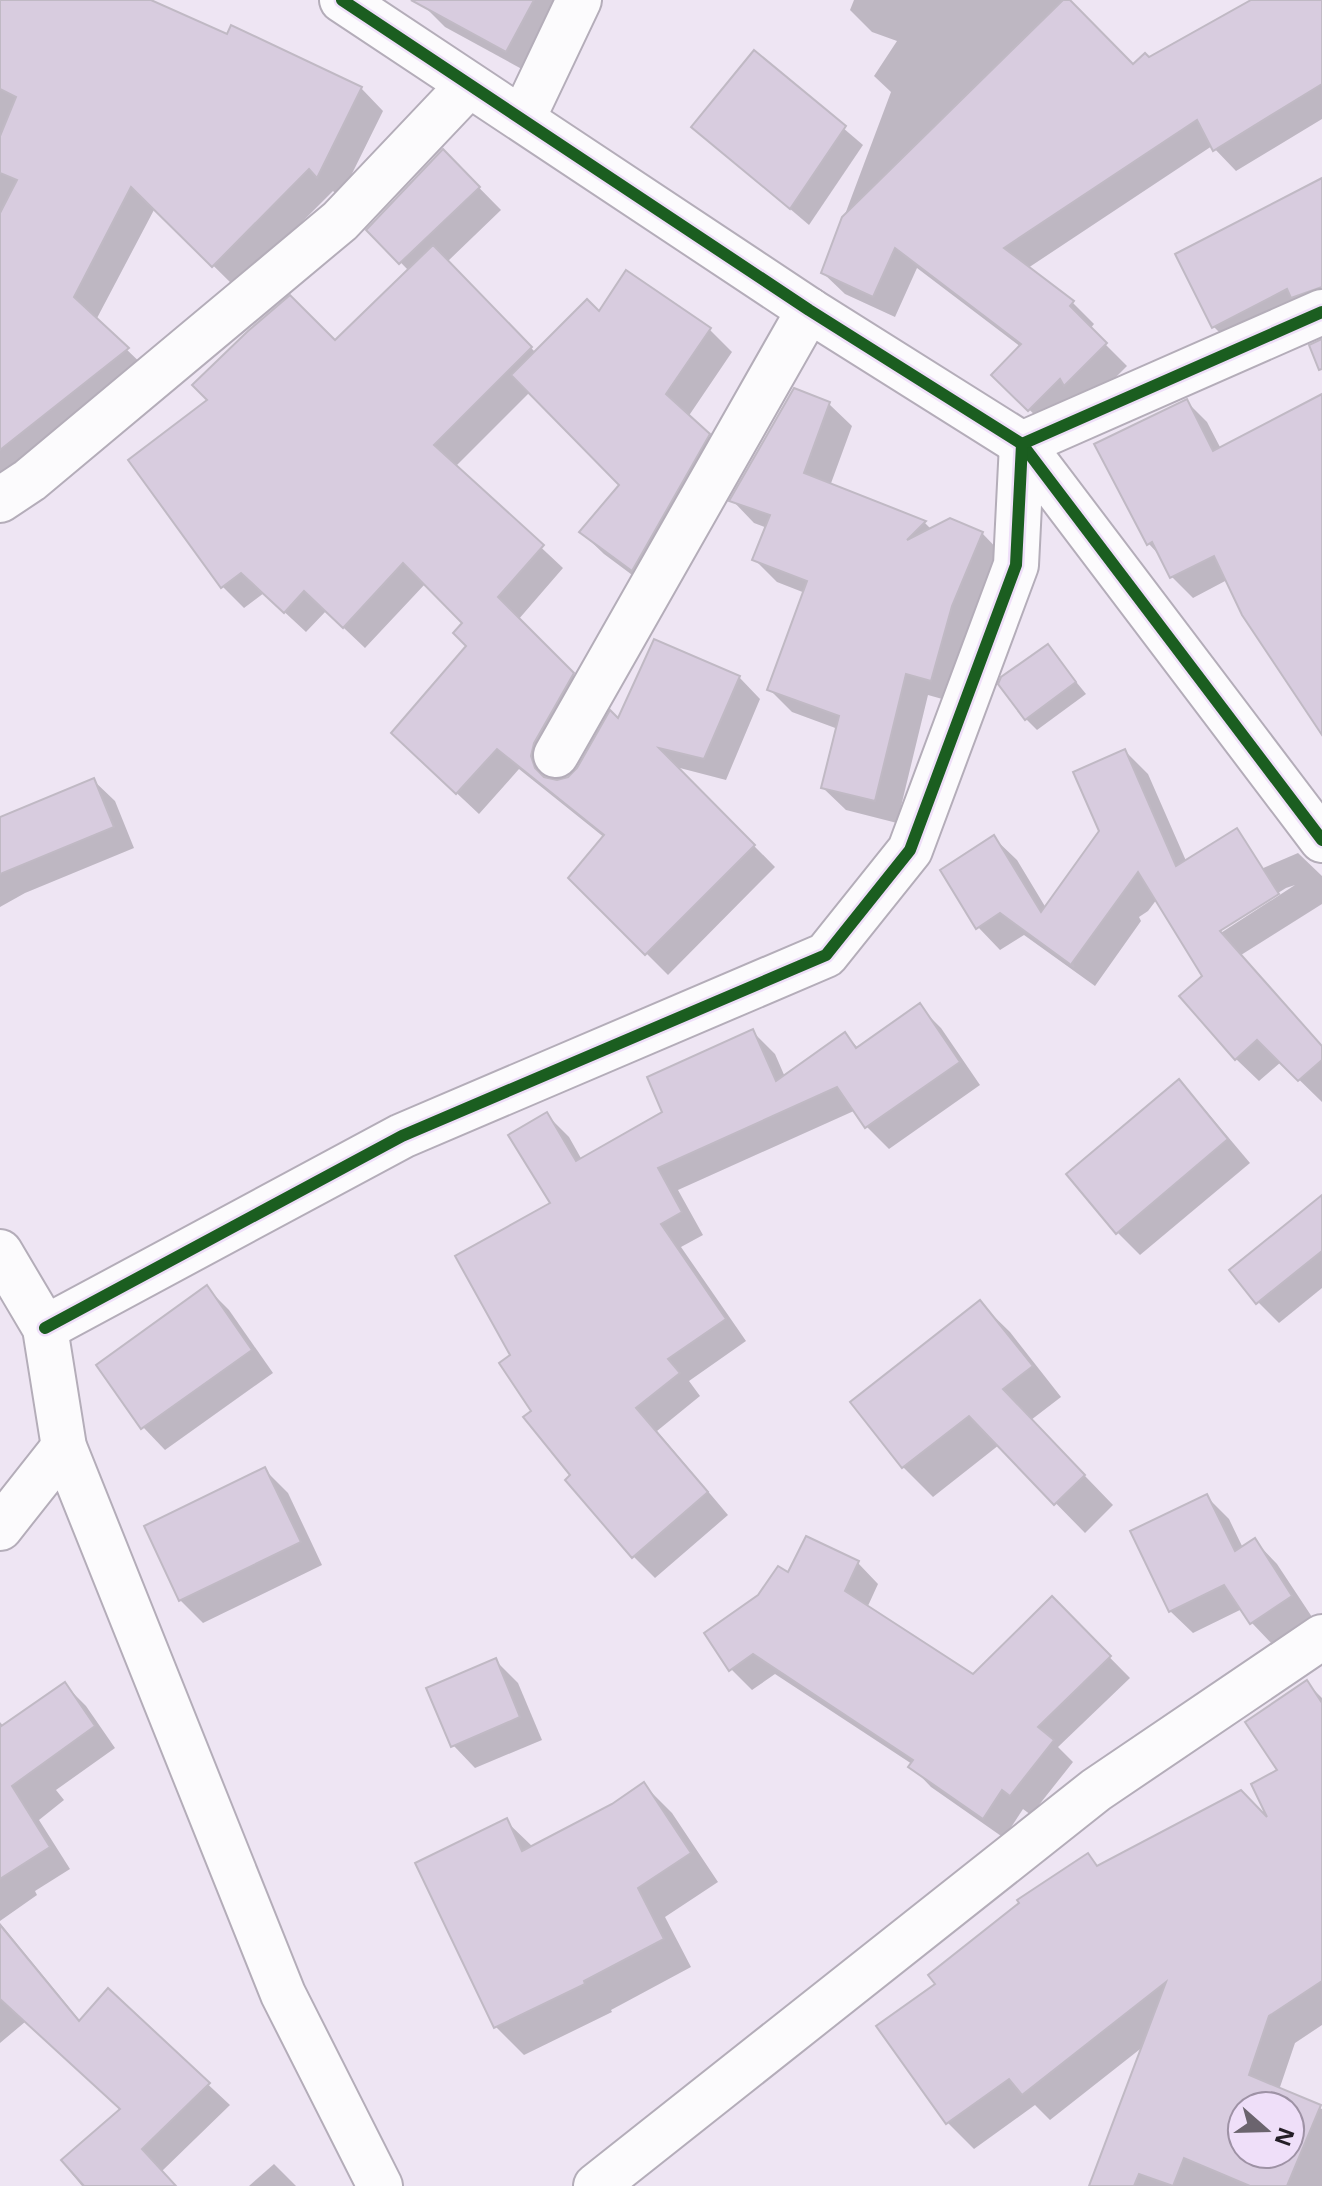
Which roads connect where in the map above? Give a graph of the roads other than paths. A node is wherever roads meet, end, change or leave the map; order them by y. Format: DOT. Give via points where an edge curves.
graph roads {
  1 [pos="342,0"];
  2 [pos="579,0"];
  3 [pos="468,86"];
  4 [pos="523,118"];
  5 [pos="809,310"];
  6 [pos="1322,312"];
  7 [pos="1022,444"];
  8 [pos="0,500"];
  9 [pos="556,755"];
  10 [pos="1322,840"];
  11 [pos="0,1252"];
  12 [pos="45,1328"];
  13 [pos="64,1447"];
  14 [pos="0,1528"];
  15 [pos="1322,1637"];
  16 [pos="380,2186"];
  17 [pos="596,2186"];
  1 -- 3 [label="street"];
  2 -- 4 [label="street"];
  3 -- 4 [label="street"];
  3 -- 8 [label="street" via="340,221"];
  4 -- 5 [label="street"];
  5 -- 7 [label="street"];
  5 -- 9 [label="street"];
  6 -- 7 [label="street"];
  7 -- 10 [label="street"];
  7 -- 12 [label="street" via="1016,565 910,850 826,955 402,1136"];
  11 -- 12 [label="street"];
  12 -- 13 [label="street"];
  13 -- 14 [label="street"];
  13 -- 16 [label="street" via="283,1994"];
  15 -- 17 [label="street" via="1096,1790"];
}
